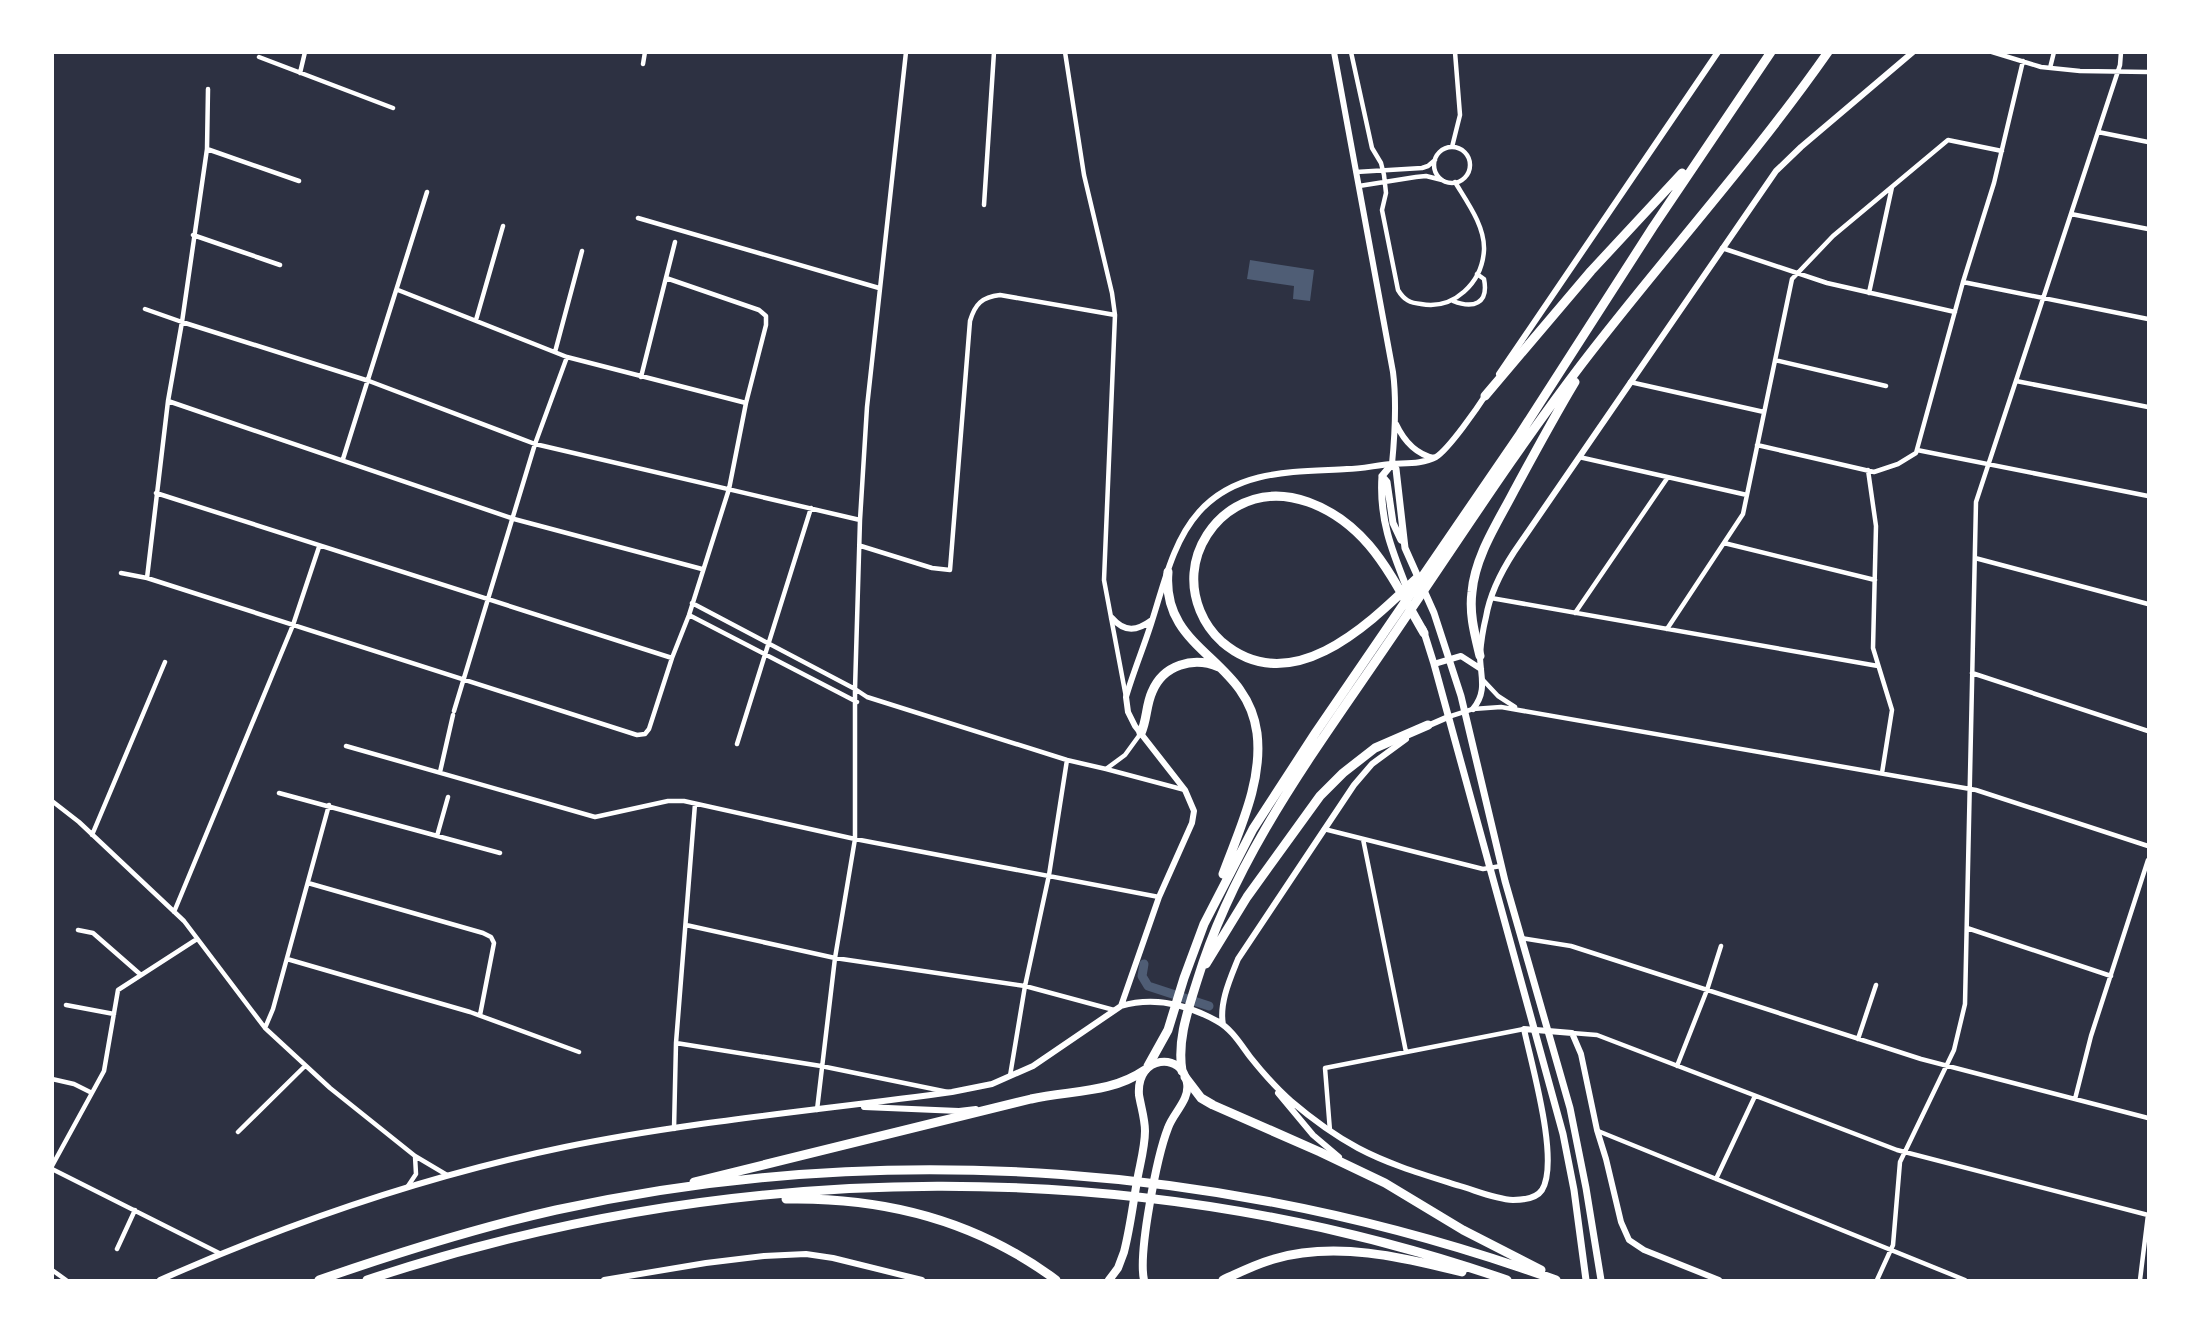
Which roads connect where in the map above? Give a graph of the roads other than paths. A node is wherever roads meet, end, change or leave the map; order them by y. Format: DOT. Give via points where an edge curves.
graph roads {
  1 [pos="305,52"];
  2 [pos="645,52"];
  3 [pos="906,52"];
  4 [pos="994,52"];
  5 [pos="1065,52"];
  6 [pos="1334,52"];
  7 [pos="1351,52"];
  8 [pos="1455,52"];
  9 [pos="1718,52"];
  10 [pos="1771,52"];
  11 [pos="1828,52"];
  12 [pos="1913,52"];
  13 [pos="1992,52"];
  14 [pos="2054,52"];
  15 [pos="2121,52"];
  16 [pos="259,57"];
  17 [pos="2023,61"];
  18 [pos="643,64"];
  19 [pos="2050,68"];
  20 [pos="2118,71"];
  21 [pos="2148,72"];
  22 [pos="300,73"];
  23 [pos="208,89"];
  24 [pos="393,108"];
  25 [pos="2098,132"];
  26 [pos="2148,142"];
  27 [pos="1708,145"];
  28 [pos="1452,147"];
  29 [pos="207,149"];
  30 [pos="2002,151"];
  31 [pos="1435,160"];
  32 [pos="1382,171"];
  33 [pos="1356,172"];
  34 [pos="1443,180"];
  35 [pos="299,181"];
  36 [pos="1385,182"];
  37 [pos="1455,182"];
  38 [pos="1359,186"];
  39 [pos="1892,187"];
  40 [pos="427,192"];
  41 [pos="984,205"];
  42 [pos="2071,214"];
  43 [pos="638,218"];
  44 [pos="503,226"];
  45 [pos="2148,229"];
  46 [pos="193,235"];
  47 [pos="675,242"];
  48 [pos="1722,248"];
  49 [pos="582,251"];
  50 [pos="280,265"];
  51 [pos="1477,273"];
  52 [pos="1797,273"];
  53 [pos="666,278"];
  54 [pos="1964,282"];
  55 [pos="879,288"];
  56 [pos="398,290"];
  57 [pos="1869,293"];
  58 [pos="2043,298"];
  59 [pos="1453,301"];
  60 [pos="145,309"];
  61 [pos="1955,312"];
  62 [pos="1115,315"];
  63 [pos="2148,319"];
  64 [pos="476,320"];
  65 [pos="182,322"];
  66 [pos="1596,346"];
  67 [pos="555,352"];
  68 [pos="567,357"];
  69 [pos="1775,360"];
  70 [pos="641,377"];
  71 [pos="369,381"];
  72 [pos="2016,381"];
  73 [pos="1630,382"];
  74 [pos="1886,386"];
  75 [pos="1485,396"];
  76 [pos="168,401"];
  77 [pos="746,403"];
  78 [pos="2148,407"];
  79 [pos="1764,412"];
  80 [pos="1395,423"];
  81 [pos="536,444"];
  82 [pos="1757,445"];
  83 [pos="1917,450"];
  84 [pos="1579,457"];
  85 [pos="1434,458"];
  86 [pos="343,459"];
  87 [pos="1392,464"];
  88 [pos="1989,465"];
  89 [pos="1366,467"];
  90 [pos="1868,470"];
  91 [pos="1382,476"];
  92 [pos="1668,477"];
  93 [pos="729,489"];
  94 [pos="156,493"];
  95 [pos="1747,495"];
  96 [pos="2148,496"];
  97 [pos="811,508"];
  98 [pos="514,519"];
  99 [pos="860,520"];
  100 [pos="1724,543"];
  101 [pos="861,546"];
  102 [pos="319,547"];
  103 [pos="1405,548"];
  104 [pos="1975,558"];
  105 [pos="1434,560"];
  106 [pos="702,569"];
  107 [pos="1168,572"];
  108 [pos="121,573"];
  109 [pos="147,578"];
  110 [pos="1875,580"];
  111 [pos="1491,598"];
  112 [pos="489,599"];
  113 [pos="692,603"];
  114 [pos="2148,604"];
  115 [pos="1575,613"];
  116 [pos="689,615"];
  117 [pos="1112,618"];
  118 [pos="1152,620"];
  119 [pos="293,625"];
  120 [pos="1666,629"];
  121 [pos="1424,633"];
  122 [pos="768,644"];
  123 [pos="764,654"];
  124 [pos="1480,656"];
  125 [pos="672,658"];
  126 [pos="1448,658"];
  127 [pos="165,662"];
  128 [pos="1434,664"];
  129 [pos="1878,666"];
  130 [pos="1482,669"];
  131 [pos="1224,670"];
  132 [pos="1972,673"];
  133 [pos="463,678"];
  134 [pos="1483,680"];
  135 [pos="855,689"];
  136 [pos="867,697"];
  137 [pos="1126,697"];
  138 [pos="857,702"];
  139 [pos="1473,709"];
  140 [pos="1520,710"];
  141 [pos="1464,711"];
  142 [pos="1448,717"];
  143 [pos="1428,725"];
  144 [pos="2148,731"];
  145 [pos="1141,733"];
  146 [pos="737,744"];
  147 [pos="346,746"];
  148 [pos="1067,760"];
  149 [pos="1106,768"];
  150 [pos="440,772"];
  151 [pos="1882,773"];
  152 [pos="1970,789"];
  153 [pos="1185,790"];
  154 [pos="279,793"];
  155 [pos="448,797"];
  156 [pos="52,801"];
  157 [pos="695,804"];
  158 [pos="329,805"];
  159 [pos="1324,829"];
  160 [pos="92,835"];
  161 [pos="437,836"];
  162 [pos="855,839"];
  163 [pos="1364,839"];
  164 [pos="2148,846"];
  165 [pos="500,853"];
  166 [pos="2148,860"];
  167 [pos="1501,866"];
  168 [pos="1489,868"];
  169 [pos="1049,875"];
  170 [pos="308,883"];
  171 [pos="1159,897"];
  172 [pos="174,912"];
  173 [pos="1204,924"];
  174 [pos="686,925"];
  175 [pos="1967,928"];
  176 [pos="78,930"];
  177 [pos="1521,938"];
  178 [pos="197,939"];
  179 [pos="1721,946"];
  180 [pos="835,958"];
  181 [pos="286,959"];
  182 [pos="141,975"];
  183 [pos="2111,976"];
  184 [pos="1196,982"];
  185 [pos="1876,985"];
  186 [pos="1025,986"];
  187 [pos="1707,990"];
  188 [pos="66,1005"];
  189 [pos="1121,1006"];
  190 [pos="1114,1010"];
  191 [pos="114,1014"];
  192 [pos="480,1015"];
  193 [pos="1223,1025"];
  194 [pos="265,1028"];
  195 [pos="1524,1029"];
  196 [pos="1535,1030"];
  197 [pos="1548,1031"];
  198 [pos="1572,1033"];
  199 [pos="1858,1039"];
  200 [pos="676,1043"];
  201 [pos="579,1052"];
  202 [pos="1406,1052"];
  203 [pos="306,1066"];
  204 [pos="821,1066"];
  205 [pos="1677,1066"];
  206 [pos="1946,1066"];
  207 [pos="1147,1068"];
  208 [pos="1184,1074"];
  209 [pos="1010,1077"];
  210 [pos="52,1078"];
  211 [pos="1271,1082"];
  212 [pos="952,1092"];
  213 [pos="92,1094"];
  214 [pos="1755,1096"];
  215 [pos="2075,1099"];
  216 [pos="1021,1102"];
  217 [pos="847,1106"];
  218 [pos="817,1110"];
  219 [pos="2148,1118"];
  220 [pos="674,1129"];
  221 [pos="1330,1131"];
  222 [pos="1597,1131"];
  223 [pos="238,1132"];
  224 [pos="1905,1152"];
  225 [pos="415,1156"];
  226 [pos="1349,1165"];
  227 [pos="52,1167"];
  228 [pos="447,1175"];
  229 [pos="1716,1179"];
  230 [pos="407,1187"];
  231 [pos="634,1196"];
  232 [pos="709,1201"];
  233 [pos="135,1210"];
  234 [pos="2148,1215"];
  235 [pos="117,1249"];
  236 [pos="1890,1250"];
  237 [pos="221,1254"];
  238 [pos="52,1270"];
  239 [pos="653,1271"];
  240 [pos="609,1280"];
  241 [pos="66,1281"];
  242 [pos="160,1281"];
  243 [pos="319,1281"];
  244 [pos="367,1281"];
  245 [pos="648,1281"];
  246 [pos="922,1281"];
  247 [pos="1056,1281"];
  248 [pos="1108,1281"];
  249 [pos="1144,1281"];
  250 [pos="1223,1281"];
  251 [pos="1497,1281"];
  252 [pos="1507,1281"];
  253 [pos="1556,1281"];
  254 [pos="1562,1281"];
  255 [pos="1586,1281"];
  256 [pos="1601,1281"];
  257 [pos="1719,1281"];
  258 [pos="1877,1281"];
  259 [pos="1965,1281"];
  260 [pos="2140,1281"];
  1 -- 22 [label="street"];
  2 -- 18 [label="street"];
  3 -- 55 [label="street"];
  4 -- 41 [label="street"];
  5 -- 62 [label="street" via="1084,175"];
  6 -- 33 [label="street"];
  7 -- 32 [label="street" via="1372,148"];
  8 -- 28 [label="street" via="1460,116"];
  9 -- 75 [label="street"];
  10 -- 27 [label="highway"];
  11 -- 66 [label="highway" via="1744,166"];
  12 -- 48 [label="street" via="1781,165"];
  13 -- 17 [label="street"];
  14 -- 19 [label="street"];
  15 -- 20 [label="street"];
  16 -- 22 [label="street"];
  17 -- 19 [label="street"];
  17 -- 30 [label="street"];
  19 -- 20 [label="street"];
  20 -- 21 [label="street"];
  20 -- 25 [label="street"];
  22 -- 24 [label="street"];
  23 -- 29 [label="street"];
  25 -- 26 [label="street"];
  25 -- 42 [label="street"];
  27 -- 75 [label="highway" via="1591,271"];
  27 -- 105 [label="highway"];
  28 -- 31 [label="street" via="1441,151"];
  28 -- 37 [label="street" via="1467,155 1470,166 1465,177"];
  29 -- 35 [label="street"];
  29 -- 46 [label="street"];
  30 -- 39 [label="street" via="1948,140"];
  30 -- 54 [label="street"];
  31 -- 32 [label="street" via="1422,168"];
  31 -- 34 [label="street" via="1436,172"];
  32 -- 33 [label="street"];
  32 -- 36 [label="street"];
  33 -- 38 [label="street"];
  34 -- 36 [label="street" via="1426,176"];
  34 -- 37 [label="street"];
  36 -- 38 [label="street"];
  36 -- 59 [label="street" via="1382,210 1402,297 1429,306"];
  37 -- 51 [label="street" via="1482,236 1484,249"];
  38 -- 80 [label="street" via="1393,372"];
  39 -- 52 [label="street" via="1833,236"];
  39 -- 57 [label="street"];
  40 -- 56 [label="street"];
  42 -- 45 [label="street"];
  42 -- 58 [label="street"];
  43 -- 55 [label="street"];
  44 -- 64 [label="street"];
  46 -- 50 [label="street"];
  46 -- 65 [label="street"];
  47 -- 53 [label="street"];
  48 -- 52 [label="street"];
  48 -- 73 [label="street"];
  49 -- 67 [label="street"];
  51 -- 59 [label="street"];
  51 -- 59 [label="street" via="1484,279 1483,296 1476,304 1465,306"];
  52 -- 57 [label="street"];
  52 -- 69 [label="street" via="1792,279"];
  53 -- 70 [label="street"];
  53 -- 77 [label="street" via="759,310 766,316"];
  54 -- 58 [label="street"];
  54 -- 61 [label="street"];
  55 -- 99 [label="street"];
  56 -- 64 [label="street"];
  56 -- 71 [label="street"];
  57 -- 61 [label="street"];
  58 -- 63 [label="street"];
  58 -- 72 [label="street"];
  60 -- 65 [label="street"];
  61 -- 83 [label="street"];
  62 -- 101 [label="street" via="1000,295 978,302 970,321 950,570"];
  62 -- 117 [label="street" via="1104,580"];
  64 -- 67 [label="street"];
  65 -- 71 [label="street"];
  65 -- 76 [label="street"];
  66 -- 124 [label="highway" via="1505,507 1479,564 1471,603"];
  66 -- 184 [label="highway" via="1543,417 1288,791 1261,834 1220,916"];
  67 -- 68 [label="street"];
  68 -- 70 [label="street"];
  68 -- 81 [label="street"];
  69 -- 74 [label="street"];
  69 -- 79 [label="street"];
  70 -- 77 [label="street"];
  71 -- 81 [label="street"];
  71 -- 86 [label="street"];
  72 -- 78 [label="street"];
  72 -- 88 [label="street"];
  73 -- 79 [label="street"];
  73 -- 84 [label="street"];
  75 -- 85 [label="street" via="1445,450"];
  76 -- 86 [label="street"];
  76 -- 94 [label="street"];
  77 -- 93 [label="street"];
  79 -- 82 [label="street"];
  80 -- 85 [label="street" via="1413,448"];
  80 -- 87 [label="street"];
  81 -- 93 [label="street"];
  81 -- 98 [label="street"];
  82 -- 90 [label="street"];
  82 -- 95 [label="street"];
  83 -- 88 [label="street"];
  83 -- 90 [label="street" via="1892,467 1877,472"];
  84 -- 92 [label="street"];
  84 -- 111 [label="street" via="1507,564"];
  85 -- 87 [label="street"];
  86 -- 98 [label="street"];
  87 -- 89 [label="street"];
  87 -- 91 [label="main road"];
  87 -- 103 [label="main road" via="1396,469"];
  88 -- 96 [label="street"];
  88 -- 104 [label="street" via="1976,502"];
  89 -- 91 [label="street"];
  89 -- 107 [label="street" via="1270,474 1228,489 1192,521"];
  90 -- 110 [label="street" via="1876,526"];
  91 -- 103 [label="main road" via="1389,489 1393,523"];
  91 -- 121 [label="main road" via="1385,528"];
  92 -- 95 [label="street"];
  92 -- 115 [label="street"];
  93 -- 97 [label="street"];
  93 -- 106 [label="street"];
  94 -- 102 [label="street"];
  94 -- 109 [label="street"];
  95 -- 100 [label="street" via="1743,514"];
  97 -- 99 [label="street"];
  97 -- 122 [label="street"];
  98 -- 106 [label="street"];
  98 -- 112 [label="street"];
  99 -- 101 [label="street"];
  100 -- 110 [label="street"];
  100 -- 120 [label="street"];
  101 -- 135 [label="street"];
  102 -- 112 [label="street"];
  102 -- 119 [label="street"];
  103 -- 126 [label="main road" via="1434,613"];
  104 -- 114 [label="street"];
  104 -- 132 [label="street"];
  105 -- 121 [label="highway" via="1383,611 1344,641 1312,657 1280,663 1251,658 1221,641 1204,618 1194,590 1194,571 1205,538 1230,511 1246,502 1274,496 1305,501 1334,515 1369,546"];
  105 -- 173 [label="highway" via="1252,829"];
  106 -- 113 [label="street"];
  107 -- 118 [label="street"];
  107 -- 131 [label="highway" via="1168,593 1180,626"];
  108 -- 109 [label="street"];
  109 -- 119 [label="street"];
  110 -- 129 [label="street" via="1873,648"];
  111 -- 115 [label="street"];
  111 -- 124 [label="street"];
  112 -- 125 [label="street"];
  112 -- 133 [label="street"];
  113 -- 116 [label="street"];
  113 -- 122 [label="street"];
  115 -- 120 [label="street"];
  116 -- 123 [label="street"];
  116 -- 125 [label="street"];
  117 -- 118 [label="street" via="1129,630"];
  117 -- 137 [label="street"];
  118 -- 137 [label="street"];
  119 -- 133 [label="street"];
  119 -- 172 [label="street"];
  120 -- 129 [label="street"];
  121 -- 128 [label="main road"];
  122 -- 123 [label="street"];
  122 -- 135 [label="street"];
  123 -- 138 [label="street"];
  123 -- 146 [label="street"];
  124 -- 130 [label="street"];
  125 -- 133 [label="street" via="649,729 637,735"];
  126 -- 128 [label="street"];
  126 -- 130 [label="street" via="1461,656"];
  126 -- 141 [label="main road"];
  127 -- 160 [label="street"];
  128 -- 142 [label="main road"];
  129 -- 151 [label="street" via="1892,710"];
  130 -- 134 [label="street"];
  131 -- 145 [label="highway" via="1193,662 1168,671 1152,692"];
  131 -- 173 [label="highway" via="1243,692 1251,710 1258,744 1256,771"];
  132 -- 144 [label="street"];
  132 -- 152 [label="street"];
  133 -- 150 [label="street"];
  134 -- 139 [label="street"];
  134 -- 140 [label="street"];
  135 -- 136 [label="street"];
  135 -- 138 [label="street"];
  136 -- 138 [label="street"];
  136 -- 148 [label="street"];
  137 -- 145 [label="street" via="1128,712"];
  138 -- 162 [label="street"];
  139 -- 140 [label="street" via="1494,706"];
  139 -- 141 [label="street"];
  140 -- 151 [label="street"];
  141 -- 142 [label="street"];
  141 -- 167 [label="main road"];
  142 -- 143 [label="street"];
  142 -- 168 [label="main road"];
  143 -- 159 [label="street" via="1372,764"];
  143 -- 184 [label="highway" via="1375,748 1320,796 1236,914"];
  145 -- 149 [label="street" via="1125,755"];
  145 -- 153 [label="street"];
  147 -- 150 [label="street"];
  148 -- 149 [label="street"];
  148 -- 169 [label="street"];
  149 -- 153 [label="street"];
  150 -- 157 [label="street" via="595,817 668,801"];
  151 -- 152 [label="street"];
  152 -- 164 [label="street"];
  152 -- 175 [label="street"];
  153 -- 171 [label="street" via="1194,817"];
  154 -- 158 [label="street"];
  155 -- 161 [label="street"];
  156 -- 160 [label="street"];
  157 -- 162 [label="street"];
  157 -- 174 [label="street"];
  158 -- 161 [label="street"];
  158 -- 170 [label="street"];
  159 -- 163 [label="street"];
  159 -- 193 [label="street" via="1238,959 1226,992"];
  160 -- 172 [label="street"];
  161 -- 165 [label="street"];
  162 -- 169 [label="street"];
  162 -- 180 [label="street"];
  163 -- 168 [label="street"];
  163 -- 202 [label="street"];
  166 -- 183 [label="street"];
  167 -- 168 [label="street"];
  167 -- 177 [label="main road"];
  168 -- 196 [label="main road"];
  169 -- 171 [label="street"];
  169 -- 186 [label="street"];
  170 -- 181 [label="street"];
  170 -- 192 [label="street" via="491,937 495,944"];
  171 -- 189 [label="street"];
  172 -- 178 [label="street"];
  173 -- 207 [label="highway" via="1168,1030"];
  174 -- 180 [label="street"];
  174 -- 200 [label="street"];
  175 -- 183 [label="street"];
  175 -- 206 [label="street" via="1965,1004"];
  176 -- 182 [label="street" via="93,933"];
  177 -- 187 [label="street" via="1571,946"];
  177 -- 197 [label="main road"];
  178 -- 182 [label="street"];
  178 -- 194 [label="street"];
  179 -- 187 [label="street"];
  180 -- 186 [label="street"];
  180 -- 204 [label="street"];
  181 -- 192 [label="street"];
  181 -- 194 [label="street"];
  182 -- 191 [label="street" via="118,990"];
  183 -- 215 [label="street"];
  184 -- 208 [label="highway" via="1182,1034"];
  185 -- 199 [label="street"];
  186 -- 190 [label="street"];
  186 -- 209 [label="street"];
  187 -- 199 [label="street"];
  187 -- 205 [label="street"];
  188 -- 191 [label="street"];
  189 -- 190 [label="street"];
  189 -- 193 [label="street" via="1167,1003 1194,1010"];
  190 -- 209 [label="street" via="1054,1053"];
  191 -- 213 [label="street" via="104,1071"];
  192 -- 201 [label="street"];
  193 -- 211 [label="street"];
  194 -- 203 [label="street"];
  195 -- 196 [label="street"];
  195 -- 202 [label="street"];
  195 -- 221 [label="street" via="1547,1151 1545,1181 1539,1194 1503,1199 1410,1171"];
  196 -- 197 [label="street"];
  196 -- 255 [label="main road" via="1568,1155"];
  197 -- 198 [label="street"];
  197 -- 256 [label="main road" via="1575,1131"];
  198 -- 205 [label="street" via="1597,1035"];
  198 -- 222 [label="street" via="1581,1054"];
  199 -- 206 [label="street"];
  200 -- 204 [label="street"];
  200 -- 220 [label="street"];
  202 -- 221 [label="street" via="1325,1068"];
  203 -- 223 [label="street"];
  203 -- 225 [label="street"];
  204 -- 212 [label="street"];
  204 -- 218 [label="street"];
  205 -- 214 [label="street"];
  206 -- 215 [label="street"];
  206 -- 224 [label="street"];
  207 -- 208 [label="highway" via="1164,1062"];
  207 -- 216 [label="highway" via="1107,1087"];
  207 -- 248 [label="highway" via="1139,1093 1145,1123 1129,1227 1121,1261"];
  208 -- 226 [label="highway" via="1201,1098 1213,1105"];
  208 -- 249 [label="highway" via="1187,1093 1171,1120 1161,1151 1142,1265"];
  209 -- 212 [label="street"];
  210 -- 213 [label="street"];
  211 -- 221 [label="street"];
  211 -- 226 [label="street" via="1313,1135"];
  212 -- 217 [label="street"];
  213 -- 227 [label="street"];
  214 -- 224 [label="street"];
  214 -- 229 [label="street"];
  215 -- 219 [label="street"];
  216 -- 217 [label="street" via="959,1111"];
  216 -- 231 [label="highway"];
  217 -- 218 [label="street"];
  218 -- 220 [label="street"];
  220 -- 228 [label="street" via="574,1146"];
  222 -- 229 [label="street"];
  222 -- 257 [label="street" via="1629,1240"];
  224 -- 234 [label="street"];
  224 -- 236 [label="street" via="1900,1162"];
  225 -- 228 [label="street"];
  225 -- 230 [label="street" via="416,1173"];
  226 -- 254 [label="highway"];
  227 -- 233 [label="street"];
  228 -- 230 [label="street"];
  229 -- 236 [label="street"];
  230 -- 237 [label="street"];
  231 -- 243 [label="highway" via="484,1228"];
  231 -- 253 [label="highway" via="792,1176 897,1171 1030,1172 1147,1182 1260,1199 1363,1221 1472,1251"];
  232 -- 244 [label="highway" via="519,1235"];
  232 -- 247 [label="highway" via="811,1198 909,1210 995,1242"];
  232 -- 252 [label="highway" via="922,1186 1127,1196 1311,1226 1391,1245"];
  233 -- 235 [label="street"];
  233 -- 237 [label="street"];
  234 -- 260 [label="street"];
  236 -- 258 [label="street"];
  236 -- 259 [label="street"];
  237 -- 242 [label="street"];
  238 -- 241 [label="street"];
  239 -- 240 [label="street"];
  239 -- 245 [label="street"];
  239 -- 246 [label="street" via="806,1254"];
  250 -- 251 [label="highway" via="1275,1259 1328,1251 1399,1258"];
}
